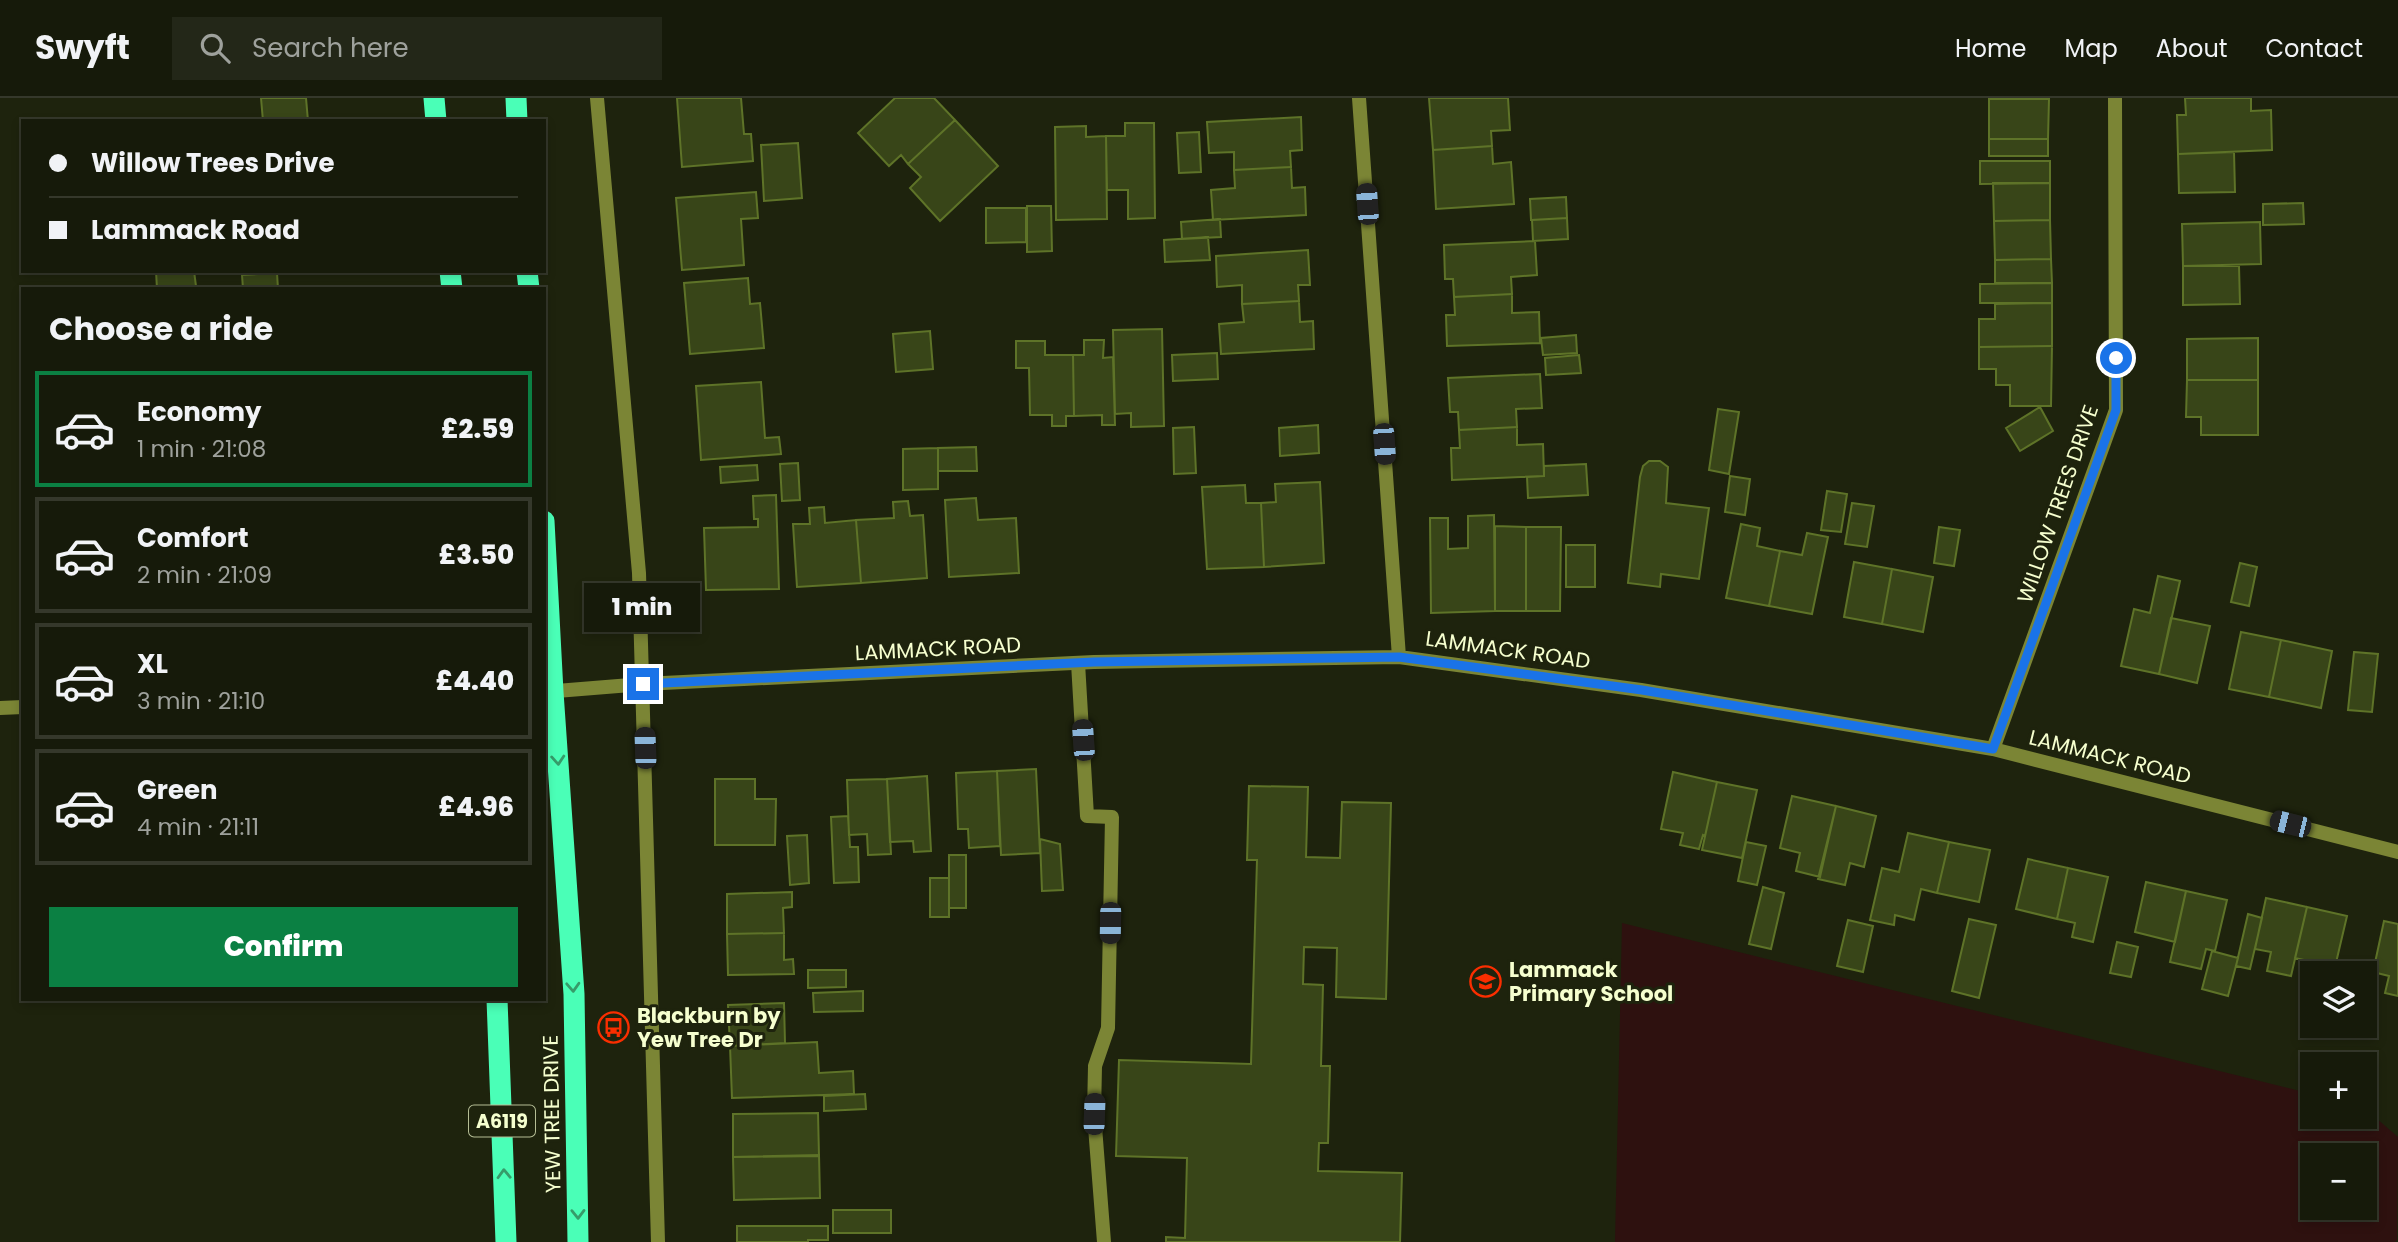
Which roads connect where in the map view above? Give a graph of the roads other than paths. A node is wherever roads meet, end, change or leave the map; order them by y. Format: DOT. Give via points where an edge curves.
graph roads {
  1 [pos="434,98"];
  2 [pos="516,98"];
  3 [pos="597,98"];
  4 [pos="1359,98"];
  5 [pos="2115,98"];
  6 [pos="436,119"];
  7 [pos="517,119"];
  8 [pos="546,589"];
  9 [pos="1399,657"];
  10 [pos="1078,663"];
  11 [pos="643,684"];
  12 [pos="549,692"];
  13 [pos="0,708"];
  14 [pos="21,708"];
  15 [pos="1993,749"];
  16 [pos="2398,852"];
  17 [pos="497,1001"];
  18 [pos="506,1242"];
  19 [pos="578,1242"];
  20 [pos="658,1242"];
  21 [pos="1104,1242"];
  1 -- 6 [label="highway"];
  2 -- 7 [label="highway"];
  3 -- 11 [label="street" via="639,573"];
  4 -- 9 [label="street"];
  5 -- 15 [label="street, WILLOW TREES DRIVE" via="2116,410"];
  8 -- 12 [label="highway, YEW TREE DRIVE"];
  9 -- 10 [label="street, LAMMACK ROAD"];
  9 -- 15 [label="street, LAMMACK ROAD" via="1642,690"];
  10 -- 11 [label="street, LAMMACK ROAD"];
  10 -- 21 [label="street" via="1087,816 1112,817 1108,1028 1095,1066 1094,1114"];
  11 -- 12 [label="street, LAMMACK ROAD"];
  11 -- 20 [label="street"];
  12 -- 19 [label="highway, YEW TREE DRIVE, one-way" via="574,994"];
  13 -- 14 [label="street"];
  15 -- 16 [label="street, LAMMACK ROAD"];
  18 -- 17 [label="highway, A6119, one-way"];
}
